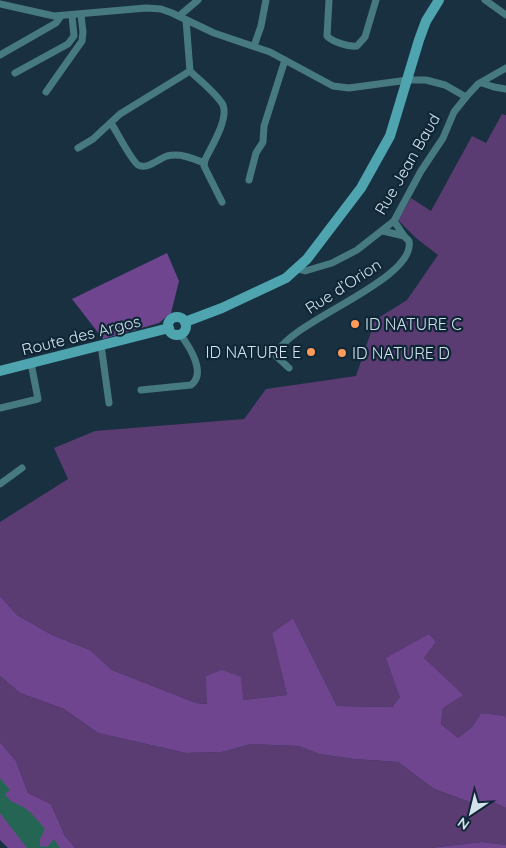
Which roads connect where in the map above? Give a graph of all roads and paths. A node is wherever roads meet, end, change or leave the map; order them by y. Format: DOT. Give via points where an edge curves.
graph roads {
  1 [pos="198,0"];
  2 [pos="266,0"];
  3 [pos="329,0"];
  4 [pos="376,0"];
  5 [pos="439,0"];
  6 [pos="485,0"];
  7 [pos="0,4"];
  8 [pos="81,15"];
  9 [pos="506,15"];
  10 [pos="60,16"];
  11 [pos="72,16"];
  12 [pos="183,18"];
  13 [pos="254,46"];
  14 [pos="0,55"];
  15 [pos="285,60"];
  16 [pos="506,68"];
  17 [pos="190,71"];
  18 [pos="15,73"];
  19 [pos="408,80"];
  20 [pos="482,82"];
  21 [pos="506,88"];
  22 [pos="46,92"];
  23 [pos="466,97"];
  24 [pos="111,122"];
  25 [pos="78,148"];
  26 [pos="204,163"];
  27 [pos="248,180"];
  28 [pos="222,202"];
  29 [pos="394,221"];
  30 [pos="383,231"];
  31 [pos="404,236"];
  32 [pos="298,269"];
  33 [pos="185,322"];
  34 [pos="169,328"];
  35 [pos="180,334"];
  36 [pos="101,345"];
  37 [pos="31,363"];
  38 [pos="289,368"];
  39 [pos="0,371"];
  40 [pos="141,390"];
  41 [pos="109,403"];
  42 [pos="0,408"];
  43 [pos="22,468"];
  44 [pos="0,484"];
  1 -- 12 [label="street"];
  2 -- 13 [label="street"];
  3 -- 4 [label="street" via="327,36 357,46 365,37"];
  5 -- 19 [label="street" via="426,21"];
  6 -- 9 [label="street"];
  7 -- 10 [label="street"];
  8 -- 11 [label="street"];
  8 -- 12 [label="street" via="146,8 161,9"];
  8 -- 22 [label="street" via="82,41"];
  10 -- 11 [label="street"];
  10 -- 14 [label="street" via="56,24"];
  11 -- 18 [label="street" via="74,36 68,44"];
  12 -- 13 [label="street" via="214,33"];
  12 -- 17 [label="street"];
  13 -- 15 [label="street"];
  15 -- 19 [label="street" via="341,88"];
  15 -- 27 [label="street" via="264,126 263,142"];
  16 -- 20 [label="street, Rue Jean Baud"];
  17 -- 24 [label="street"];
  17 -- 26 [label="street" via="220,101 224,112"];
  19 -- 23 [label="street" via="435,82"];
  19 -- 32 [label="street" via="390,136 376,162"];
  20 -- 21 [label="street"];
  20 -- 23 [label="street, Rue Jean Baud"];
  23 -- 29 [label="street, Rue Jean Baud" via="454,112 443,138"];
  24 -- 25 [label="street"];
  24 -- 26 [label="street" via="140,166 175,155"];
  26 -- 28 [label="street"];
  29 -- 30 [label="street, Rue Jean Baud"];
  29 -- 31 [label="street"];
  30 -- 31 [label="street"];
  30 -- 32 [label="street, Rue Jean Baud" via="332,263 305,271"];
  31 -- 38 [label="street, Rue d’Orion" via="409,241 410,251 401,263 352,300 281,344 276,356"];
  32 -- 33 [label="street" via="286,278"];
  33 -- 34 [label="street" via="175,318 170,321"];
  33 -- 35 [label="street" via="184,331"];
  34 -- 35 [label="street" via="174,334"];
  34 -- 36 [label="street, Route des Argos"];
  35 -- 40 [label="street" via="197,367 196,380 192,385"];
  36 -- 37 [label="street, Route des Argos"];
  36 -- 41 [label="street"];
  37 -- 39 [label="street, Route des Argos"];
  37 -- 42 [label="street" via="38,399"];
  43 -- 44 [label="street"];
}
